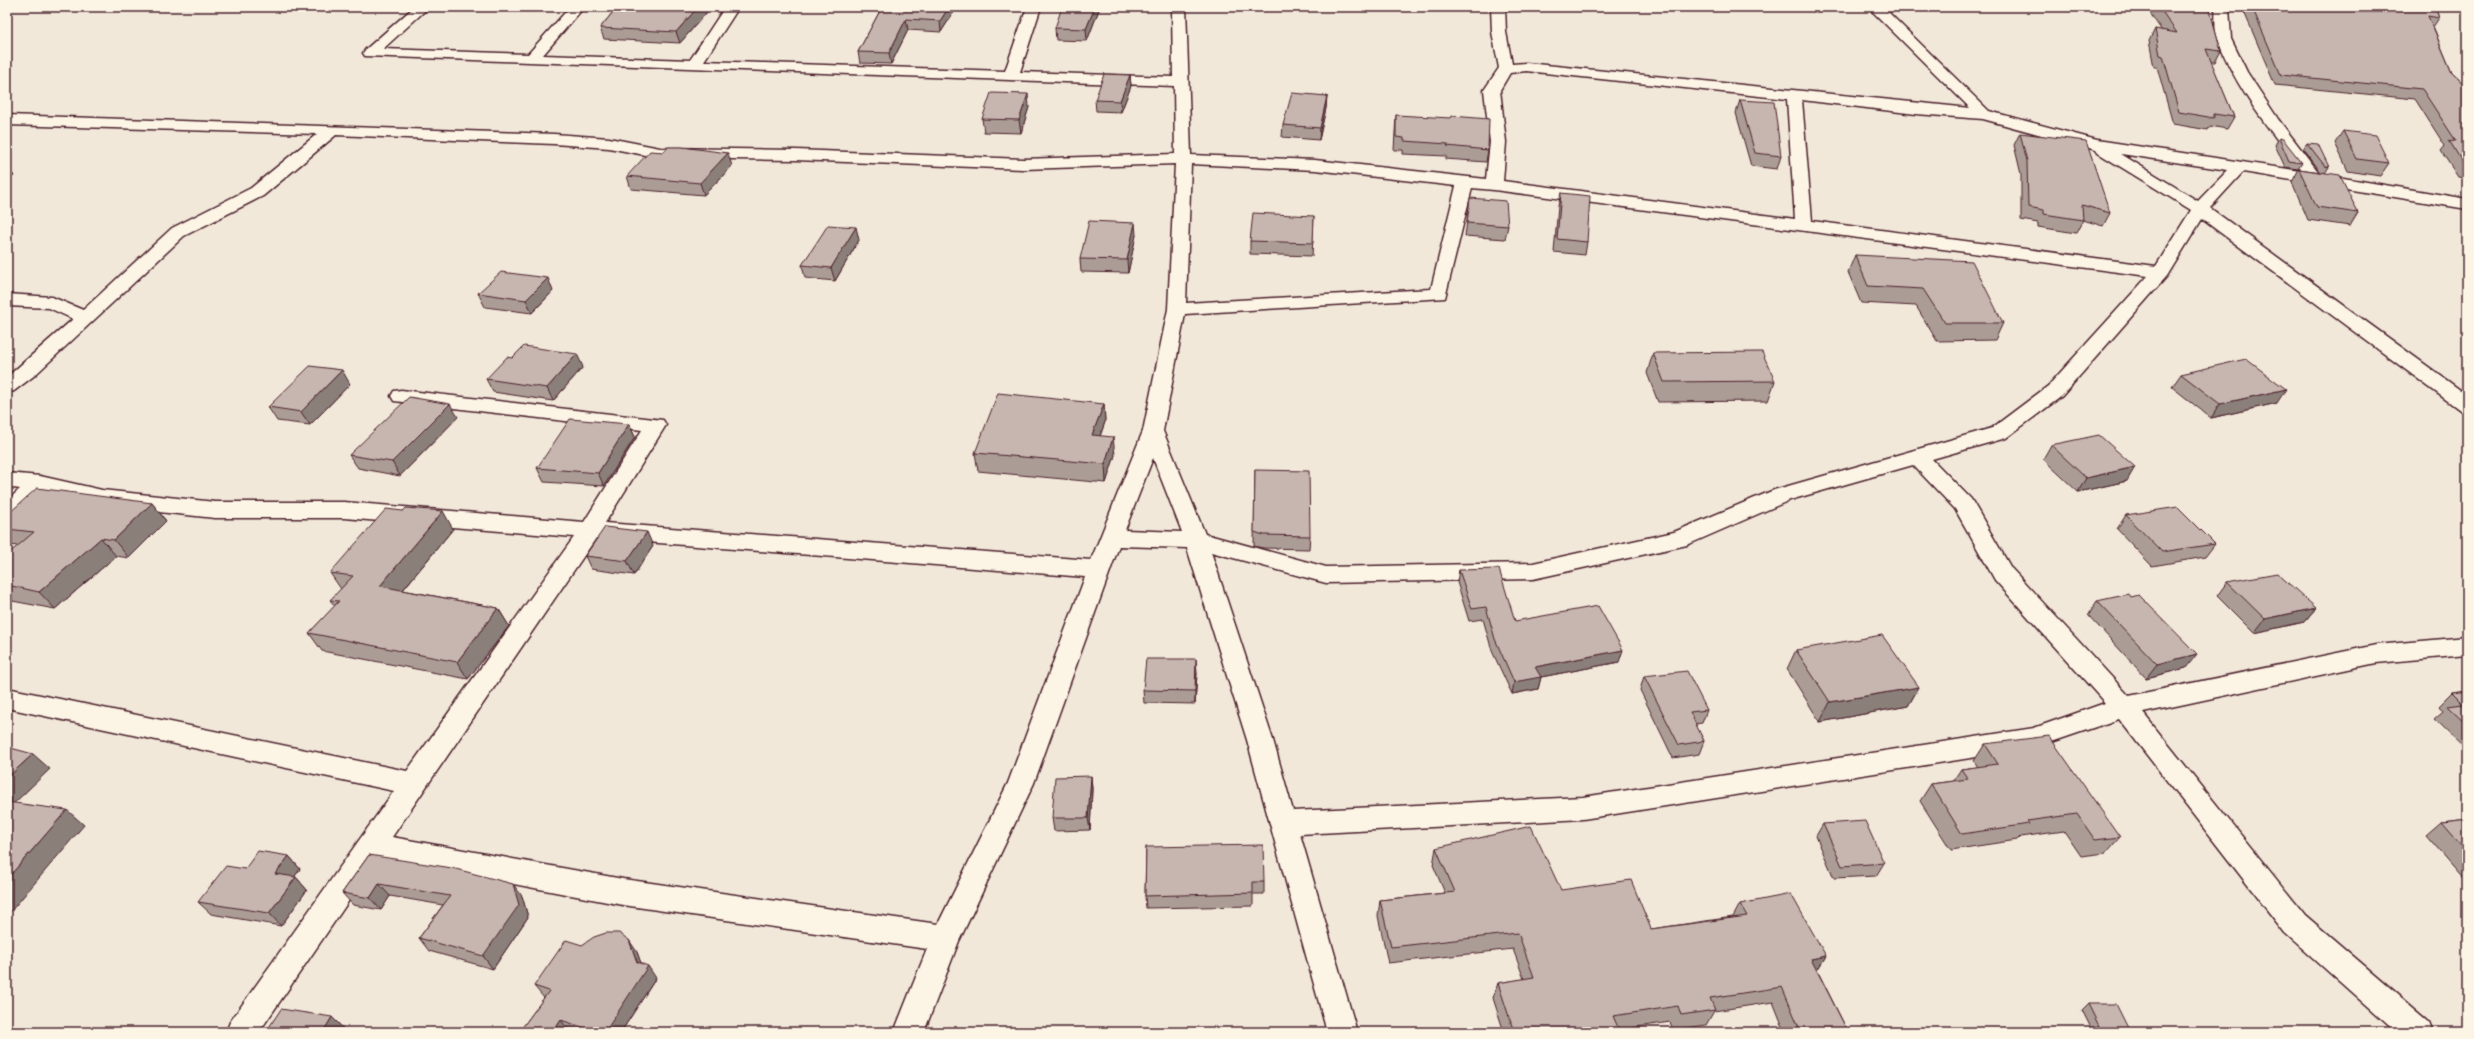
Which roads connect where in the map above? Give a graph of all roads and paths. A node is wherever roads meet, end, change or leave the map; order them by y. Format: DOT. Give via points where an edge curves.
graph roads {
  1 [pos="422,7"];
  2 [pos="577,7"];
  3 [pos="732,7"];
  4 [pos="1034,7"];
  5 [pos="1179,7"];
  6 [pos="1498,7"];
  7 [pos="1875,7"];
  8 [pos="2222,7"];
  9 [pos="532,59"];
  10 [pos="694,65"];
  11 [pos="1506,69"];
  12 [pos="1011,76"];
  13 [pos="1181,82"];
  14 [pos="1794,95"];
  15 [pos="1984,114"];
  16 [pos="7,120"];
  17 [pos="331,131"];
  18 [pos="2096,145"];
  19 [pos="1183,159"];
  20 [pos="2240,166"];
  21 [pos="2315,178"];
  22 [pos="1465,183"];
  23 [pos="1494,185"];
  24 [pos="2467,204"];
  25 [pos="2200,209"];
  26 [pos="1804,226"];
  27 [pos="2161,272"];
  28 [pos="7,300"];
  29 [pos="1177,310"];
  30 [pos="85,317"];
  31 [pos="7,387"];
  32 [pos="400,396"];
  33 [pos="2467,405"];
  34 [pos="1153,431"];
  35 [pos="1917,456"];
  36 [pos="7,480"];
  37 [pos="40,483"];
  38 [pos="7,513"];
  39 [pos="590,530"];
  40 [pos="1111,538"];
  41 [pos="1196,540"];
  42 [pos="1099,569"];
  43 [pos="2467,646"];
  44 [pos="7,698"];
  45 [pos="2124,708"];
  46 [pos="414,784"];
  47 [pos="1283,823"];
  48 [pos="372,845"];
  49 [pos="946,938"];
  50 [pos="241,1032"];
  51 [pos="909,1032"];
  52 [pos="1342,1032"];
  53 [pos="2419,1032"];
  1 -- 9 [label="street" via="370,53"];
  2 -- 9 [label="street"];
  3 -- 10 [label="street"];
  4 -- 12 [label="street"];
  5 -- 13 [label="street"];
  6 -- 11 [label="street" via="1499,32"];
  7 -- 15 [label="street"];
  8 -- 21 [label="street" via="2224,39 2240,72 2272,121"];
  9 -- 10 [label="street"];
  10 -- 12 [label="street"];
  11 -- 14 [label="street" via="1526,67"];
  11 -- 23 [label="street" via="1492,90 1498,142"];
  12 -- 13 [label="street"];
  13 -- 19 [label="street"];
  14 -- 15 [label="street"];
  14 -- 26 [label="street"];
  15 -- 18 [label="street"];
  16 -- 17 [label="street"];
  17 -- 19 [label="street" via="609,143 660,153 1023,164"];
  17 -- 30 [label="street" via="257,192 178,232"];
  18 -- 20 [label="street"];
  18 -- 25 [label="street"];
  19 -- 22 [label="street" via="1315,165"];
  19 -- 29 [label="street"];
  20 -- 21 [label="street"];
  20 -- 25 [label="street"];
  21 -- 24 [label="street"];
  22 -- 23 [label="street"];
  22 -- 29 [label="street" via="1439,294"];
  23 -- 26 [label="street"];
  25 -- 27 [label="street"];
  25 -- 33 [label="street"];
  26 -- 27 [label="street"];
  27 -- 35 [label="street" via="2055,391 1999,433"];
  28 -- 30 [label="street" via="52,304"];
  29 -- 34 [label="street"];
  30 -- 31 [label="street" via="28,371"];
  32 -- 39 [label="street" via="656,425"];
  34 -- 40 [label="street"];
  34 -- 41 [label="street"];
  35 -- 41 [label="street" via="1782,496 1680,539 1533,571 1326,575"];
  35 -- 45 [label="street" via="1964,504 2003,574"];
  36 -- 37 [label="street"];
  37 -- 38 [label="street"];
  37 -- 39 [label="street" via="102,498 215,510 344,510"];
  39 -- 42 [label="street"];
  39 -- 46 [label="street"];
  40 -- 41 [label="street"];
  40 -- 42 [label="street"];
  41 -- 47 [label="street" via="1260,740"];
  42 -- 49 [label="street" via="1021,783"];
  43 -- 45 [label="street" via="2376,654"];
  44 -- 46 [label="street"];
  45 -- 47 [label="street" via="2034,738 1583,808"];
  45 -- 53 [label="street" via="2295,924"];
  46 -- 48 [label="street"];
  47 -- 52 [label="street"];
  48 -- 49 [label="street" via="623,892"];
  48 -- 50 [label="street"];
  49 -- 51 [label="street"];
}
